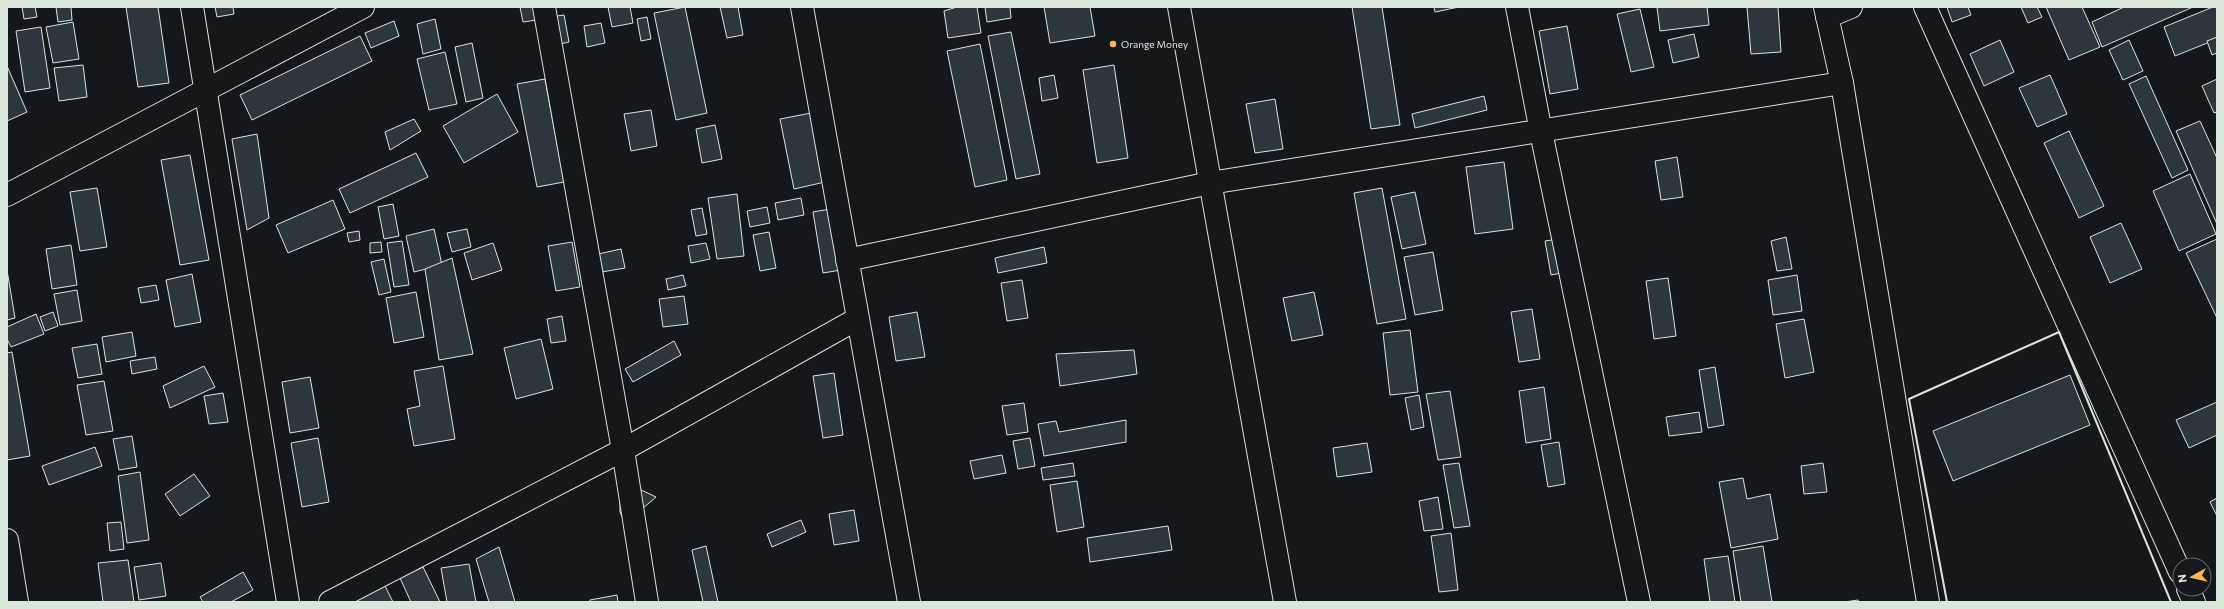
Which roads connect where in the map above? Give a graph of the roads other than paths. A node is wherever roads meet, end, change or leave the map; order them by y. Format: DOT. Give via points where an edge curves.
graph roads {
  1 [pos="192,7"];
  2 [pos="363,7"];
  3 [pos="544,7"];
  4 [pos="802,7"];
  5 [pos="1179,7"];
  6 [pos="1517,7"];
  7 [pos="1851,7"];
  8 [pos="1925,7"];
  9 [pos="1826,12"];
  10 [pos="1842,83"];
  11 [pos="205,90"];
  12 [pos="1541,132"];
  13 [pos="1210,183"];
  14 [pos="7,195"];
  15 [pos="847,260"];
  16 [pos="857,319"];
  17 [pos="624,450"];
  18 [pos="7,540"];
  19 [pos="2173,557"];
  20 [pos="17,602"];
  21 [pos="288,602"];
  22 [pos="330,602"];
  23 [pos="647,602"];
  24 [pos="909,602"];
  25 [pos="1285,602"];
  26 [pos="1640,602"];
  27 [pos="1928,602"];
  1 -- 11 [label="street"];
  2 -- 11 [label="street"];
  3 -- 17 [label="street"];
  4 -- 15 [label="street"];
  5 -- 13 [label="street"];
  6 -- 12 [label="street"];
  7 -- 9 [label="street"];
  8 -- 19 [label="street"];
  9 -- 10 [label="street"];
  10 -- 12 [label="street"];
  10 -- 27 [label="street"];
  11 -- 14 [label="street"];
  11 -- 21 [label="street"];
  12 -- 13 [label="street"];
  12 -- 26 [label="street"];
  13 -- 15 [label="street"];
  13 -- 25 [label="street"];
  15 -- 16 [label="street"];
  16 -- 17 [label="street"];
  16 -- 24 [label="street"];
  17 -- 22 [label="street"];
  17 -- 23 [label="street"];
  18 -- 20 [label="street"];
}
